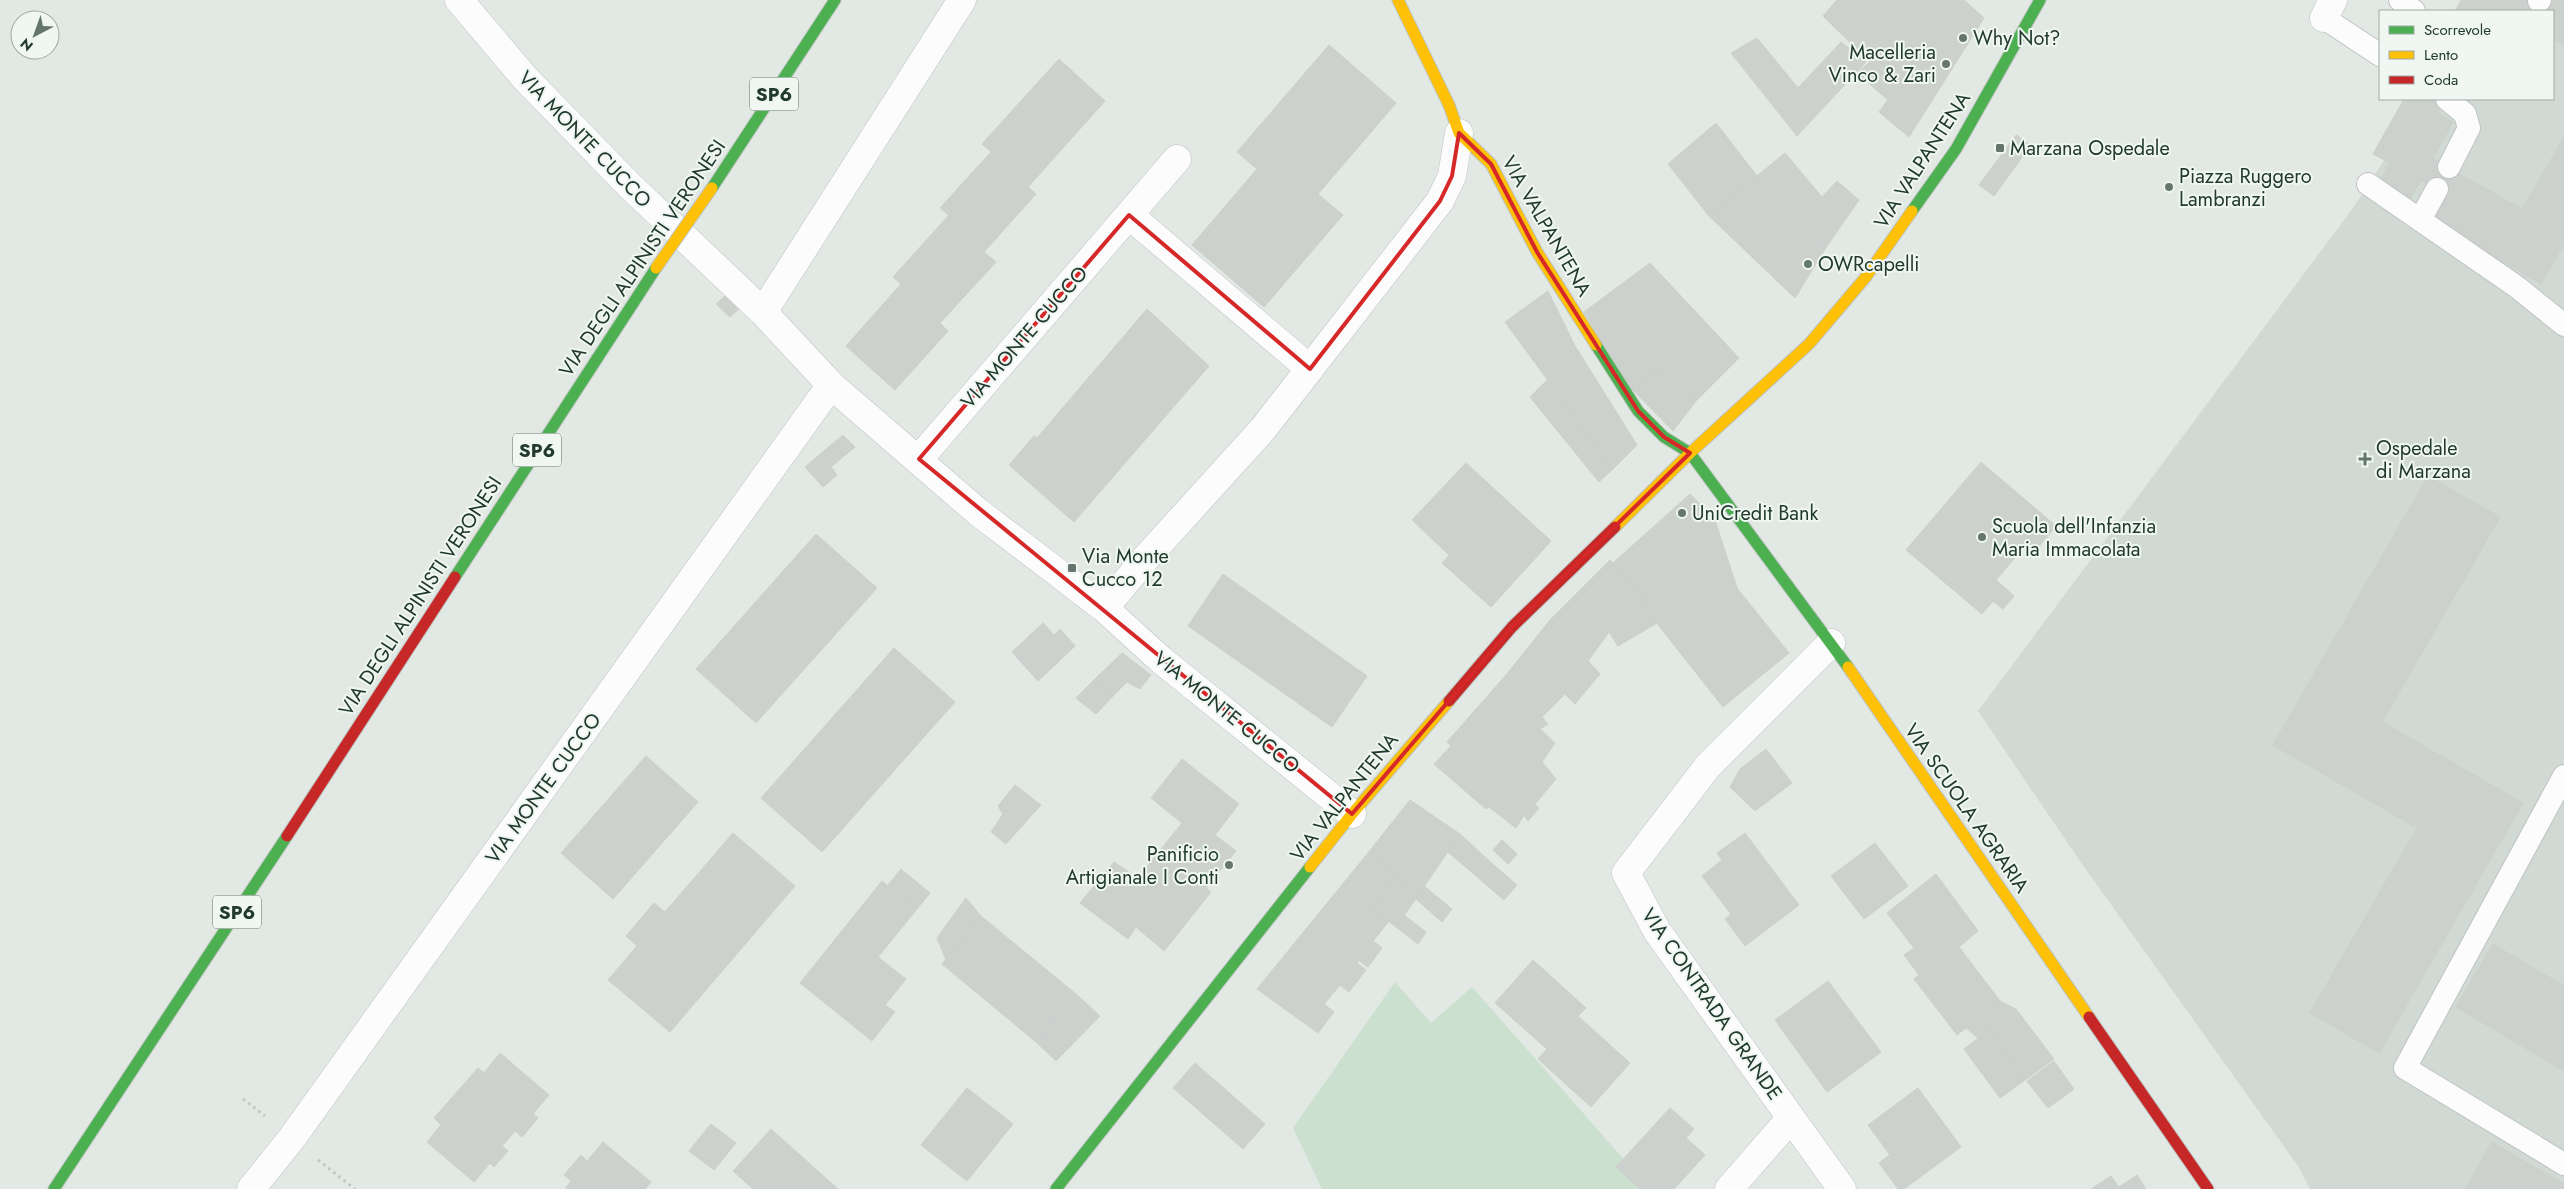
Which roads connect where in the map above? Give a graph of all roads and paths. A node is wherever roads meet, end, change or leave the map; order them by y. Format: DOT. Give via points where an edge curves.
graph roads {
  1 [pos="459,0"];
  2 [pos="835,0"];
  3 [pos="962,0"];
  4 [pos="1398,0"];
  5 [pos="2040,0"];
  6 [pos="2400,0"];
  7 [pos="2328,9"];
  8 [pos="2413,10"];
  9 [pos="2379,54"];
  10 [pos="2448,100"];
  11 [pos="1459,133"];
  12 [pos="1177,159"];
  13 [pos="2448,167"];
  14 [pos="2368,184"];
  15 [pos="2437,189"];
  16 [pos="1129,215"];
  17 [pos="2420,220"];
  18 [pos="763,312"];
  19 [pos="2564,324"];
  20 [pos="1310,369"];
  21 [pos="831,386"];
  22 [pos="1690,453"];
  23 [pos="919,460"];
  24 [pos="1104,608"];
  25 [pos="1831,643"];
  26 [pos="2564,776"];
  27 [pos="1352,814"];
  28 [pos="1791,1118"];
  29 [pos="2564,1164"];
  30 [pos="54,1189"];
  31 [pos="251,1189"];
  32 [pos="1056,1189"];
  33 [pos="1729,1189"];
  34 [pos="1842,1189"];
  35 [pos="2208,1189"];
  1 -- 18 [label="street, VIA MONTE CUCCO" via="525,78 623,180"];
  2 -- 30 [label="main road, VIA DEGLI ALPINISTI VERONESI / SP6, bridge"];
  3 -- 18 [label="street"];
  4 -- 11 [label="main road, VIA VALPANTENA"];
  5 -- 22 [label="main road, VIA VALPANTENA" via="1956,149 1865,278 1809,344"];
  6 -- 8 [label="lane"];
  7 -- 9 [label="lane"];
  10 -- 13 [label="lane" via="2465,114 2469,128"];
  11 -- 20 [label="street" via="1452,176 1440,201"];
  11 -- 22 [label="main road, VIA VALPANTENA" via="1491,164 1538,252 1638,411 1664,437"];
  12 -- 16 [label="street, VIA MONTE CUCCO"];
  14 -- 17 [label="lane"];
  15 -- 17 [label="lane"];
  16 -- 20 [label="street"];
  16 -- 23 [label="street, VIA MONTE CUCCO"];
  17 -- 19 [label="lane"];
  18 -- 21 [label="street, VIA MONTE CUCCO"];
  20 -- 24 [label="street" via="1263,429"];
  21 -- 23 [label="street, VIA MONTE CUCCO"];
  21 -- 31 [label="street, VIA MONTE CUCCO" via="298,1130"];
  22 -- 25 [label="main road, VIA SCUOLA AGRARIA"];
  22 -- 27 [label="main road, VIA VALPANTENA" via="1512,627"];
  23 -- 24 [label="street, VIA MONTE CUCCO" via="978,512"];
  24 -- 27 [label="street, VIA MONTE CUCCO" via="1160,659"];
  25 -- 28 [label="street, VIA CONTRADA GRANDE" via="1708,766 1626,873 1657,931"];
  25 -- 35 [label="main road, VIA SCUOLA AGRARIA"];
  26 -- 29 [label="lane" via="2405,1068"];
  27 -- 32 [label="main road, VIA VALPANTENA"];
  28 -- 33 [label="street"];
  28 -- 34 [label="street, VIA CONTRADA GRANDE"];
}
